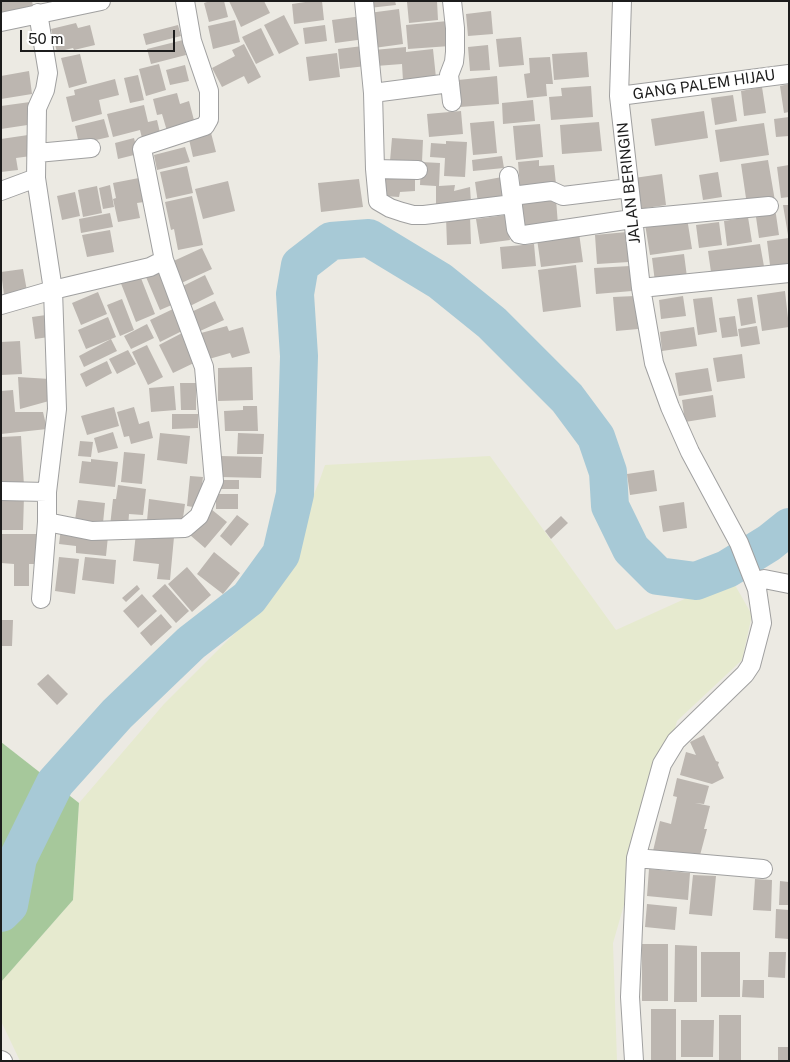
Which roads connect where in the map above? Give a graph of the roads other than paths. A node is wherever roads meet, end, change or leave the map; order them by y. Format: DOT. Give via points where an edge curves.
graph roads {
  1 [pos="101,1"];
  2 [pos="184,1"];
  3 [pos="364,1"];
  4 [pos="452,1"];
  5 [pos="622,1"];
  6 [pos="38,13"];
  7 [pos="1,22"];
  8 [pos="789,74"];
  9 [pos="450,83"];
  10 [pos="374,93"];
  11 [pos="619,96"];
  12 [pos="452,102"];
  13 [pos="91,148"];
  14 [pos="37,153"];
  15 [pos="375,170"];
  16 [pos="418,170"];
  17 [pos="509,176"];
  18 [pos="36,178"];
  19 [pos="629,188"];
  20 [pos="1,191"];
  21 [pos="512,200"];
  22 [pos="769,206"];
  23 [pos="632,219"];
  24 [pos="164,260"];
  25 [pos="789,273"];
  26 [pos="641,288"];
  27 [pos="53,290"];
  28 [pos="1,305"];
  29 [pos="1,491"];
  30 [pos="47,492"];
  31 [pos="47,522"];
  32 [pos="753,578"];
  33 [pos="789,584"];
  34 [pos="41,598"];
  35 [pos="636,858"];
  36 [pos="763,869"];
  37 [pos="634,1061"];
  1 -- 6 [label="street"];
  2 -- 24 [label="street" via="192,41 209,91 210,110 205,126 142,149"];
  3 -- 10 [label="street"];
  4 -- 9 [label="street" via="455,52"];
  5 -- 11 [label="street, JALAN BERINGIN"];
  6 -- 7 [label="street"];
  6 -- 14 [label="street" via="48,73 37,108"];
  8 -- 11 [label="street, GANG PALEM HIJAU"];
  9 -- 10 [label="street"];
  9 -- 12 [label="street"];
  10 -- 15 [label="street"];
  11 -- 19 [label="street, JALAN BERINGIN"];
  13 -- 14 [label="street"];
  14 -- 18 [label="street"];
  15 -- 16 [label="street"];
  15 -- 21 [label="street" via="378,201 413,215"];
  17 -- 21 [label="street"];
  18 -- 20 [label="street"];
  18 -- 27 [label="street"];
  19 -- 21 [label="street" via="563,196 552,191"];
  19 -- 23 [label="street, JALAN BERINGIN"];
  21 -- 23 [label="street" via="516,229 524,235"];
  22 -- 23 [label="street"];
  23 -- 26 [label="street, JALAN BERINGIN"];
  24 -- 27 [label="street" via="150,267"];
  24 -- 31 [label="street" via="204,367 214,481 199,516 185,528 92,531"];
  25 -- 26 [label="street"];
  26 -- 32 [label="street, JALAN BERINGIN" via="654,363 670,407"];
  27 -- 28 [label="street"];
  27 -- 30 [label="street" via="56,409"];
  29 -- 30 [label="street"];
  30 -- 31 [label="street"];
  31 -- 34 [label="street"];
  32 -- 33 [label="street"];
  32 -- 35 [label="street, JALAN BERINGIN" via="762,623 751,665 676,741 662,764"];
  35 -- 36 [label="street"];
  35 -- 37 [label="street, JALAN BERINGIN" via="630,997"];
}
